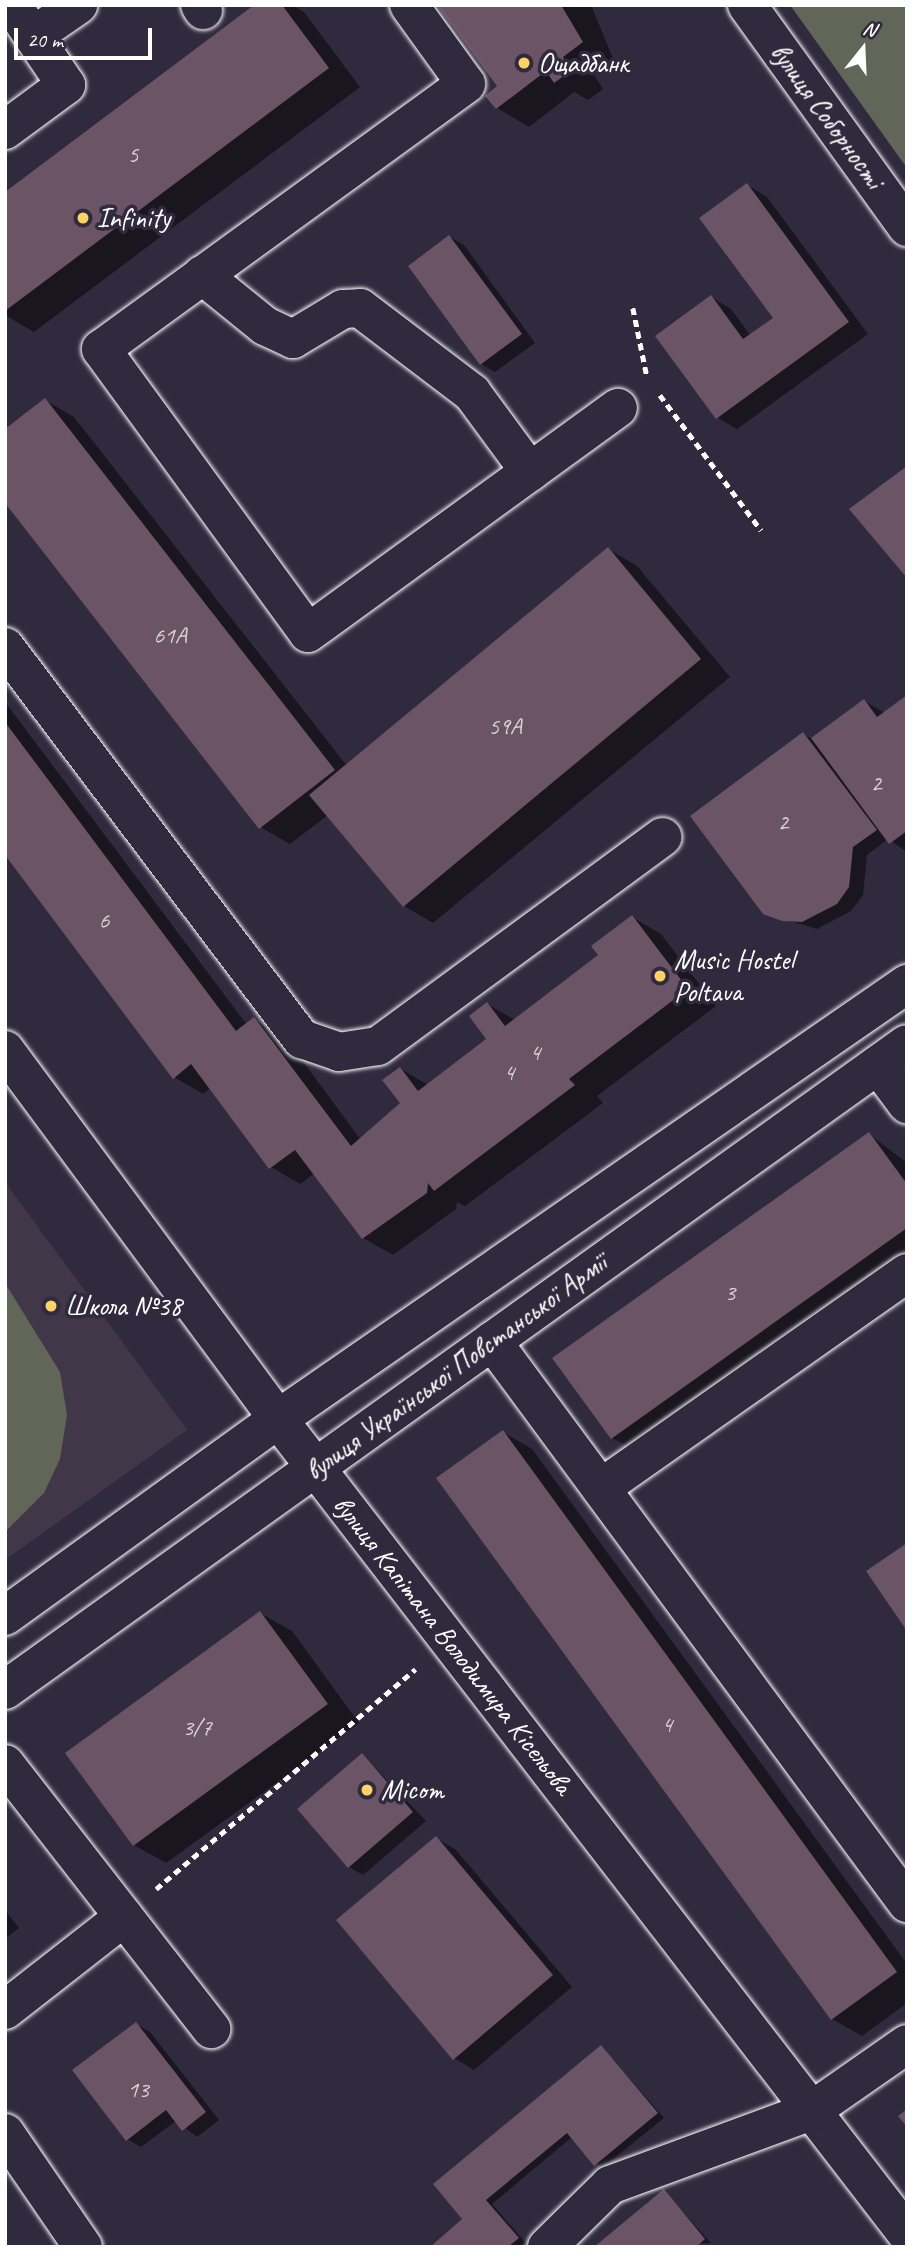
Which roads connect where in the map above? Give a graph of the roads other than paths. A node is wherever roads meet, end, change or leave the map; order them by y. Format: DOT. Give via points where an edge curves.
graph roads {
  1 [pos="12,5"];
  2 [pos="78,5"];
  3 [pos="409,5"];
  4 [pos="747,5"];
  5 [pos="33,36"];
  6 [pos="5,130"];
  7 [pos="907,227"];
  8 [pos="202,275"];
  9 [pos="618,408"];
  10 [pos="530,472"];
  11 [pos="5,647"];
  12 [pos="663,837"];
  13 [pos="907,984"];
  14 [pos="5,1050"];
  15 [pos="892,1054"];
  16 [pos="907,1104"];
  17 [pos="907,1273"];
  18 [pos="492,1341"];
  19 [pos="278,1419"];
  20 [pos="316,1468"];
  21 [pos="601,1488"];
  22 [pos="5,1616"];
  23 [pos="5,1690"];
  24 [pos="5,1765"];
  25 [pos="907,1903"];
  26 [pos="124,1917"];
  27 [pos="5,2010"];
  28 [pos="211,2029"];
  29 [pos="907,2044"];
  30 [pos="811,2111"];
  31 [pos="5,2133"];
  32 [pos="907,2235"];
  33 [pos="83,2247"];
  34 [pos="547,2247"];
  1 -- 5 [label="street"];
  2 -- 5 [label="street"];
  3 -- 8 [label="street" via="466,84"];
  4 -- 7 [label="street, вулиця Соборності"];
  5 -- 6 [label="street" via="66,85"];
  8 -- 10 [label="street" via="265,326 293,338 343,309 360,308 472,393"];
  8 -- 10 [label="street" via="101,349 308,633"];
  9 -- 10 [label="street"];
  11 -- 12 [label="street" via="302,1039 339,1052 378,1046"];
  13 -- 19 [label="street, вулиця Української Повстанської Армії"];
  14 -- 19 [label="street, вулиця Капітана Володимира Кісельова"];
  15 -- 16 [label="street"];
  15 -- 18 [label="street, вулиця Української Повстанської Армії"];
  17 -- 21 [label="street"];
  18 -- 20 [label="street, вулиця Української Повстанської Армії"];
  18 -- 21 [label="street"];
  19 -- 20 [label="street, вулиця Капітана Володимира Кісельова"];
  19 -- 22 [label="street, вулиця Української Повстанської Армії"];
  20 -- 23 [label="street, вулиця Української Повстанської Армії"];
  20 -- 30 [label="street, вулиця Капітана Володимира Кісельова"];
  21 -- 25 [label="street"];
  24 -- 26 [label="street"];
  26 -- 27 [label="street"];
  26 -- 28 [label="street"];
  29 -- 30 [label="street"];
  30 -- 32 [label="street, вулиця Капітана Володимира Кісельова"];
  30 -- 34 [label="street" via="610,2185"];
  31 -- 33 [label="street"];
}
